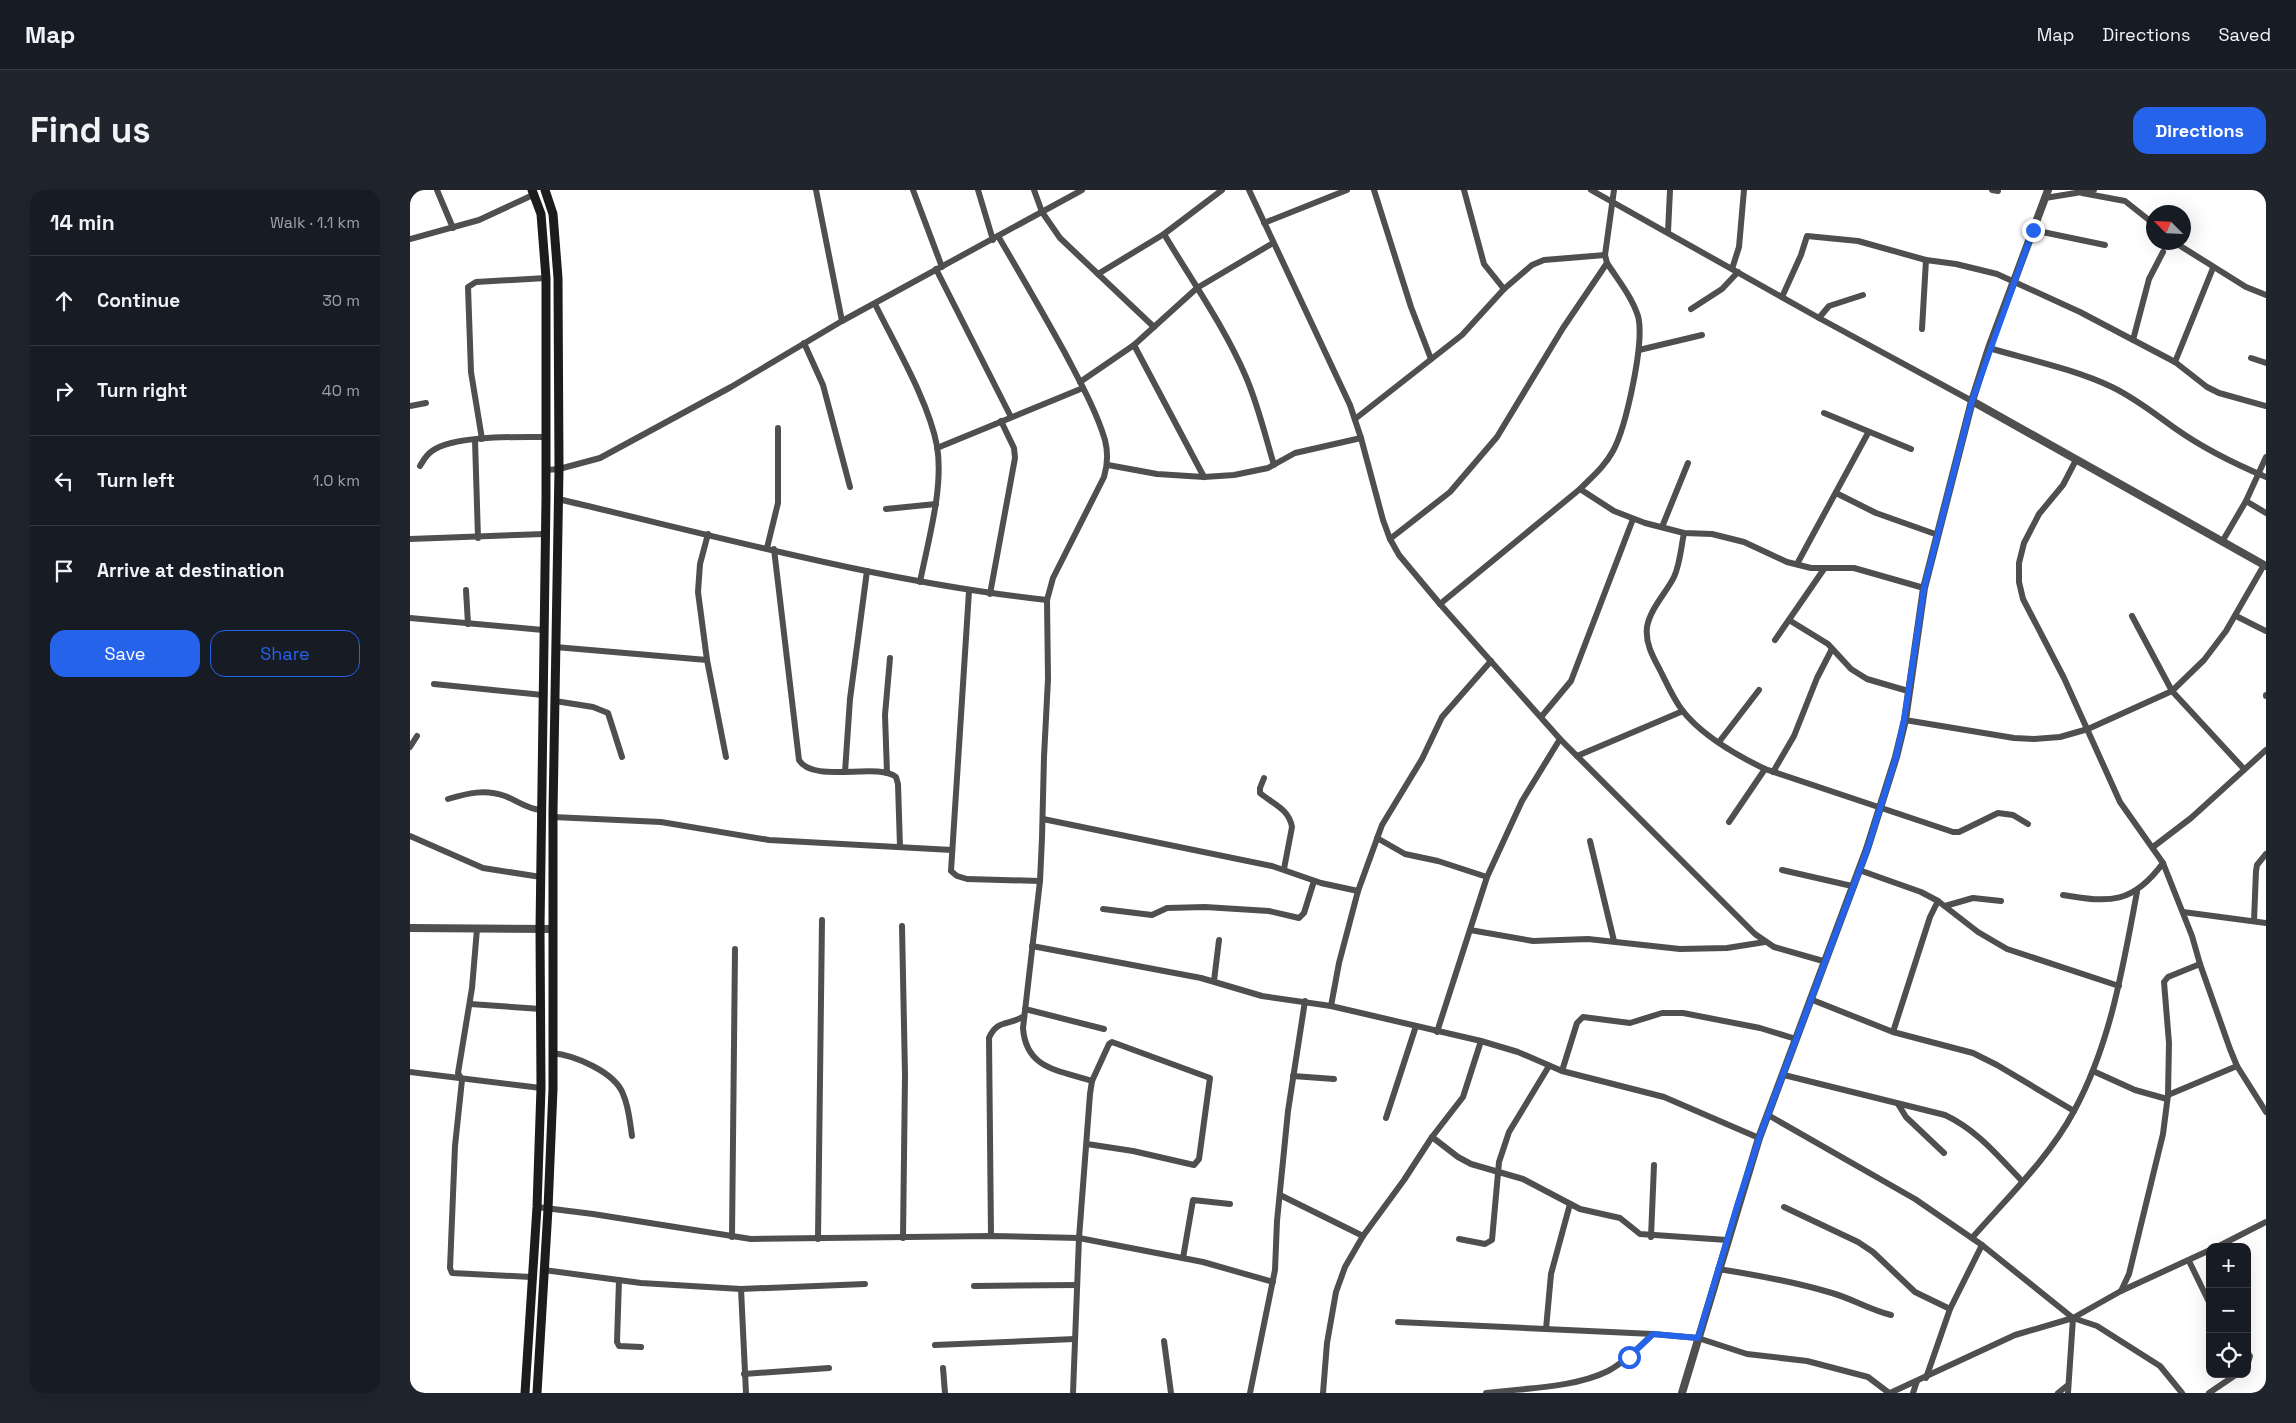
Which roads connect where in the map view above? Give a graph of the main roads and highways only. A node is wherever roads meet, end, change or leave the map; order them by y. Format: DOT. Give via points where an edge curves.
graph roads {
  1 [pos="545,190"];
  2 [pos="534,192"];
  3 [pos="525,1393"];
  4 [pos="537,1393"];
  1 -- 4 [label="main road" via="553,214 558,278 559,469 552,1053 548,1209"];
  2 -- 3 [label="main road" via="542,223 546,278 546,470 541,1088"];
}
